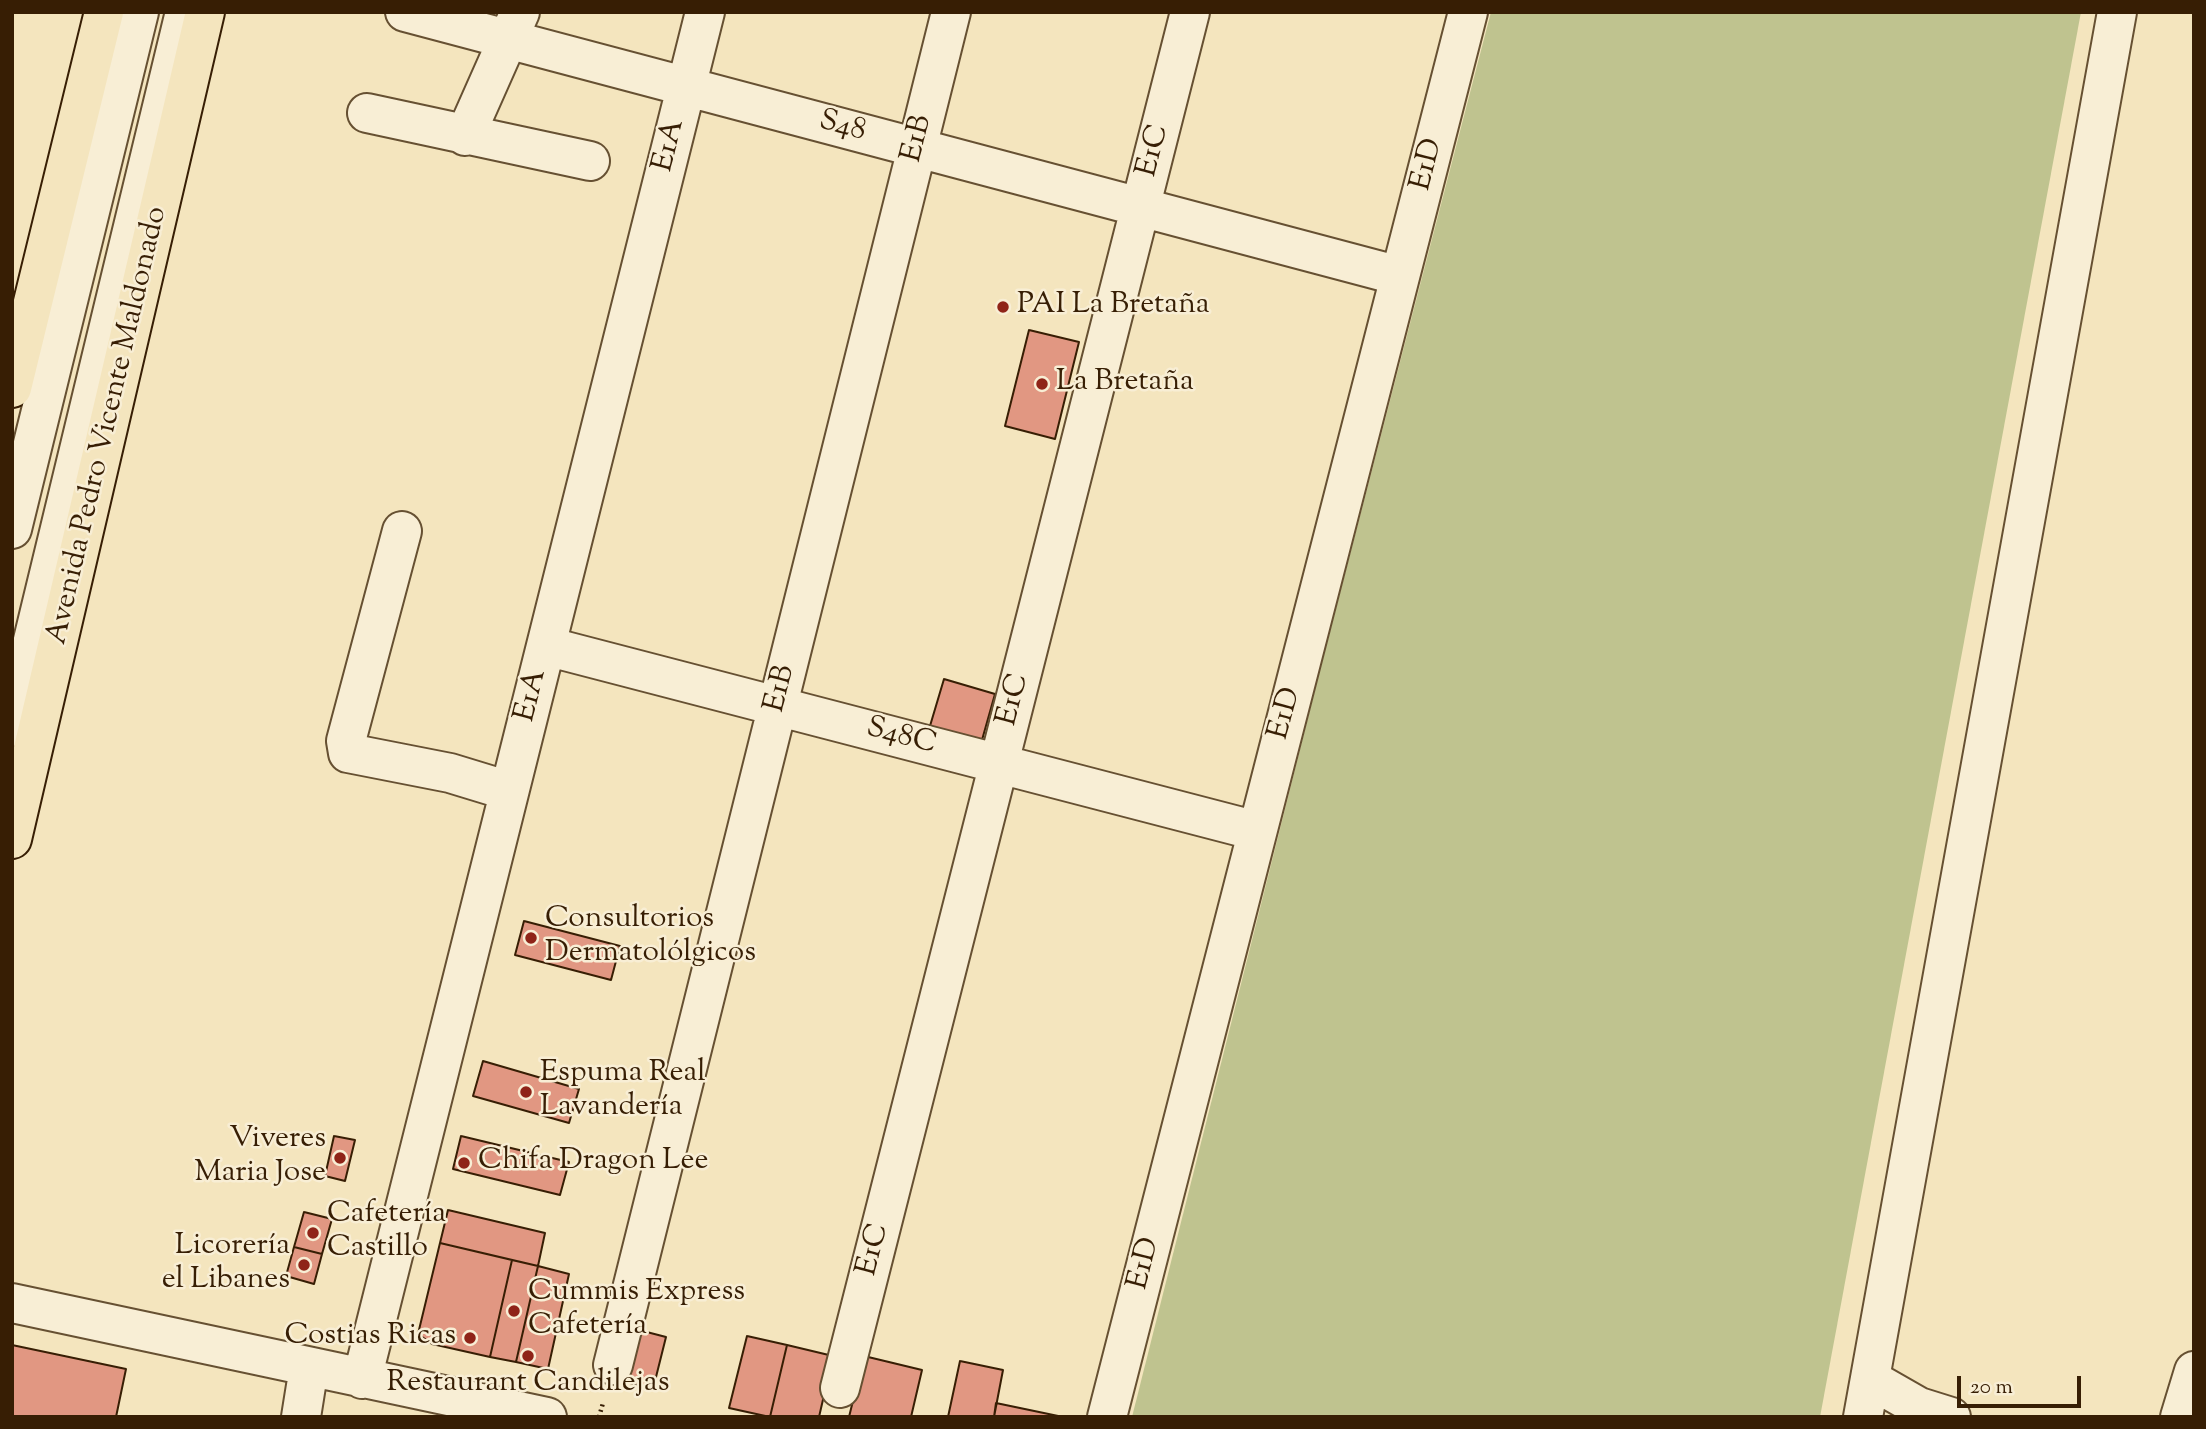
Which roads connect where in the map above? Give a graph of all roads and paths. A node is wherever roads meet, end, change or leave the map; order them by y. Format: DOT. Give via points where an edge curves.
graph roads {
  1 [pos="104,12"];
  2 [pos="139,12"];
  3 [pos="185,12"];
  4 [pos="205,12"];
  5 [pos="405,12"];
  6 [pos="705,12"];
  7 [pos="951,12"];
  8 [pos="1190,12"];
  9 [pos="1468,12"];
  10 [pos="2117,12"];
  11 [pos="514,26"];
  12 [pos="686,88"];
  13 [pos="367,113"];
  14 [pos="465,136"];
  15 [pos="917,148"];
  16 [pos="590,161"];
  17 [pos="1140,207"];
  18 [pos="1400,276"];
  19 [pos="15,368"];
  20 [pos="12,529"];
  21 [pos="402,531"];
  22 [pos="546,646"];
  23 [pos="778,706"];
  24 [pos="12,727"];
  25 [pos="998,764"];
  26 [pos="509,791"];
  27 [pos="1256,831"];
  28 [pos="12,839"];
  29 [pos="12,1303"];
  30 [pos="613,1365"];
  31 [pos="309,1367"];
  32 [pos="2194,1371"];
  33 [pos="362,1379"];
  34 [pos="1870,1379"];
  35 [pos="840,1388"];
  36 [pos="301,1417"];
  37 [pos="547,1417"];
  38 [pos="1107,1417"];
  39 [pos="1863,1417"];
  40 [pos="1951,1417"];
  41 [pos="2180,1417"];
  1 -- 19 [label="main road"];
  2 -- 20 [label="street"];
  3 -- 24 [label="street"];
  4 -- 28 [label="main road, Avenida Pedro Vicente Maldonado"];
  5 -- 11 [label="street, S48"];
  6 -- 12 [label="street, E1A"];
  7 -- 15 [label="street, E1B"];
  8 -- 17 [label="street, E1C"];
  9 -- 18 [label="street, E1D"];
  10 -- 34 [label="street"];
  11 -- 12 [label="street, S48"];
  11 -- 14 [label="street"];
  12 -- 15 [label="street, S48"];
  12 -- 22 [label="street, E1A"];
  13 -- 14 [label="street"];
  14 -- 16 [label="street"];
  15 -- 17 [label="street, S48"];
  15 -- 23 [label="street, E1B"];
  17 -- 18 [label="street, S48"];
  17 -- 25 [label="street, E1C"];
  18 -- 27 [label="street, E1D"];
  21 -- 26 [label="street" via="346,741 348,753 450,773"];
  22 -- 23 [label="street, S48C"];
  22 -- 26 [label="street, E1A"];
  23 -- 25 [label="street, S48C"];
  23 -- 30 [label="street, E1B"];
  25 -- 27 [label="street, S48C"];
  25 -- 35 [label="street, E1C"];
  26 -- 33 [label="street, E1A"];
  27 -- 38 [label="street, E1D"];
  29 -- 31 [label="street"];
  31 -- 33 [label="street"];
  31 -- 36 [label="street"];
  32 -- 41 [label="street"];
  33 -- 37 [label="street"];
  34 -- 39 [label="street"];
  34 -- 40 [label="street" via="1919,1407"];
}
